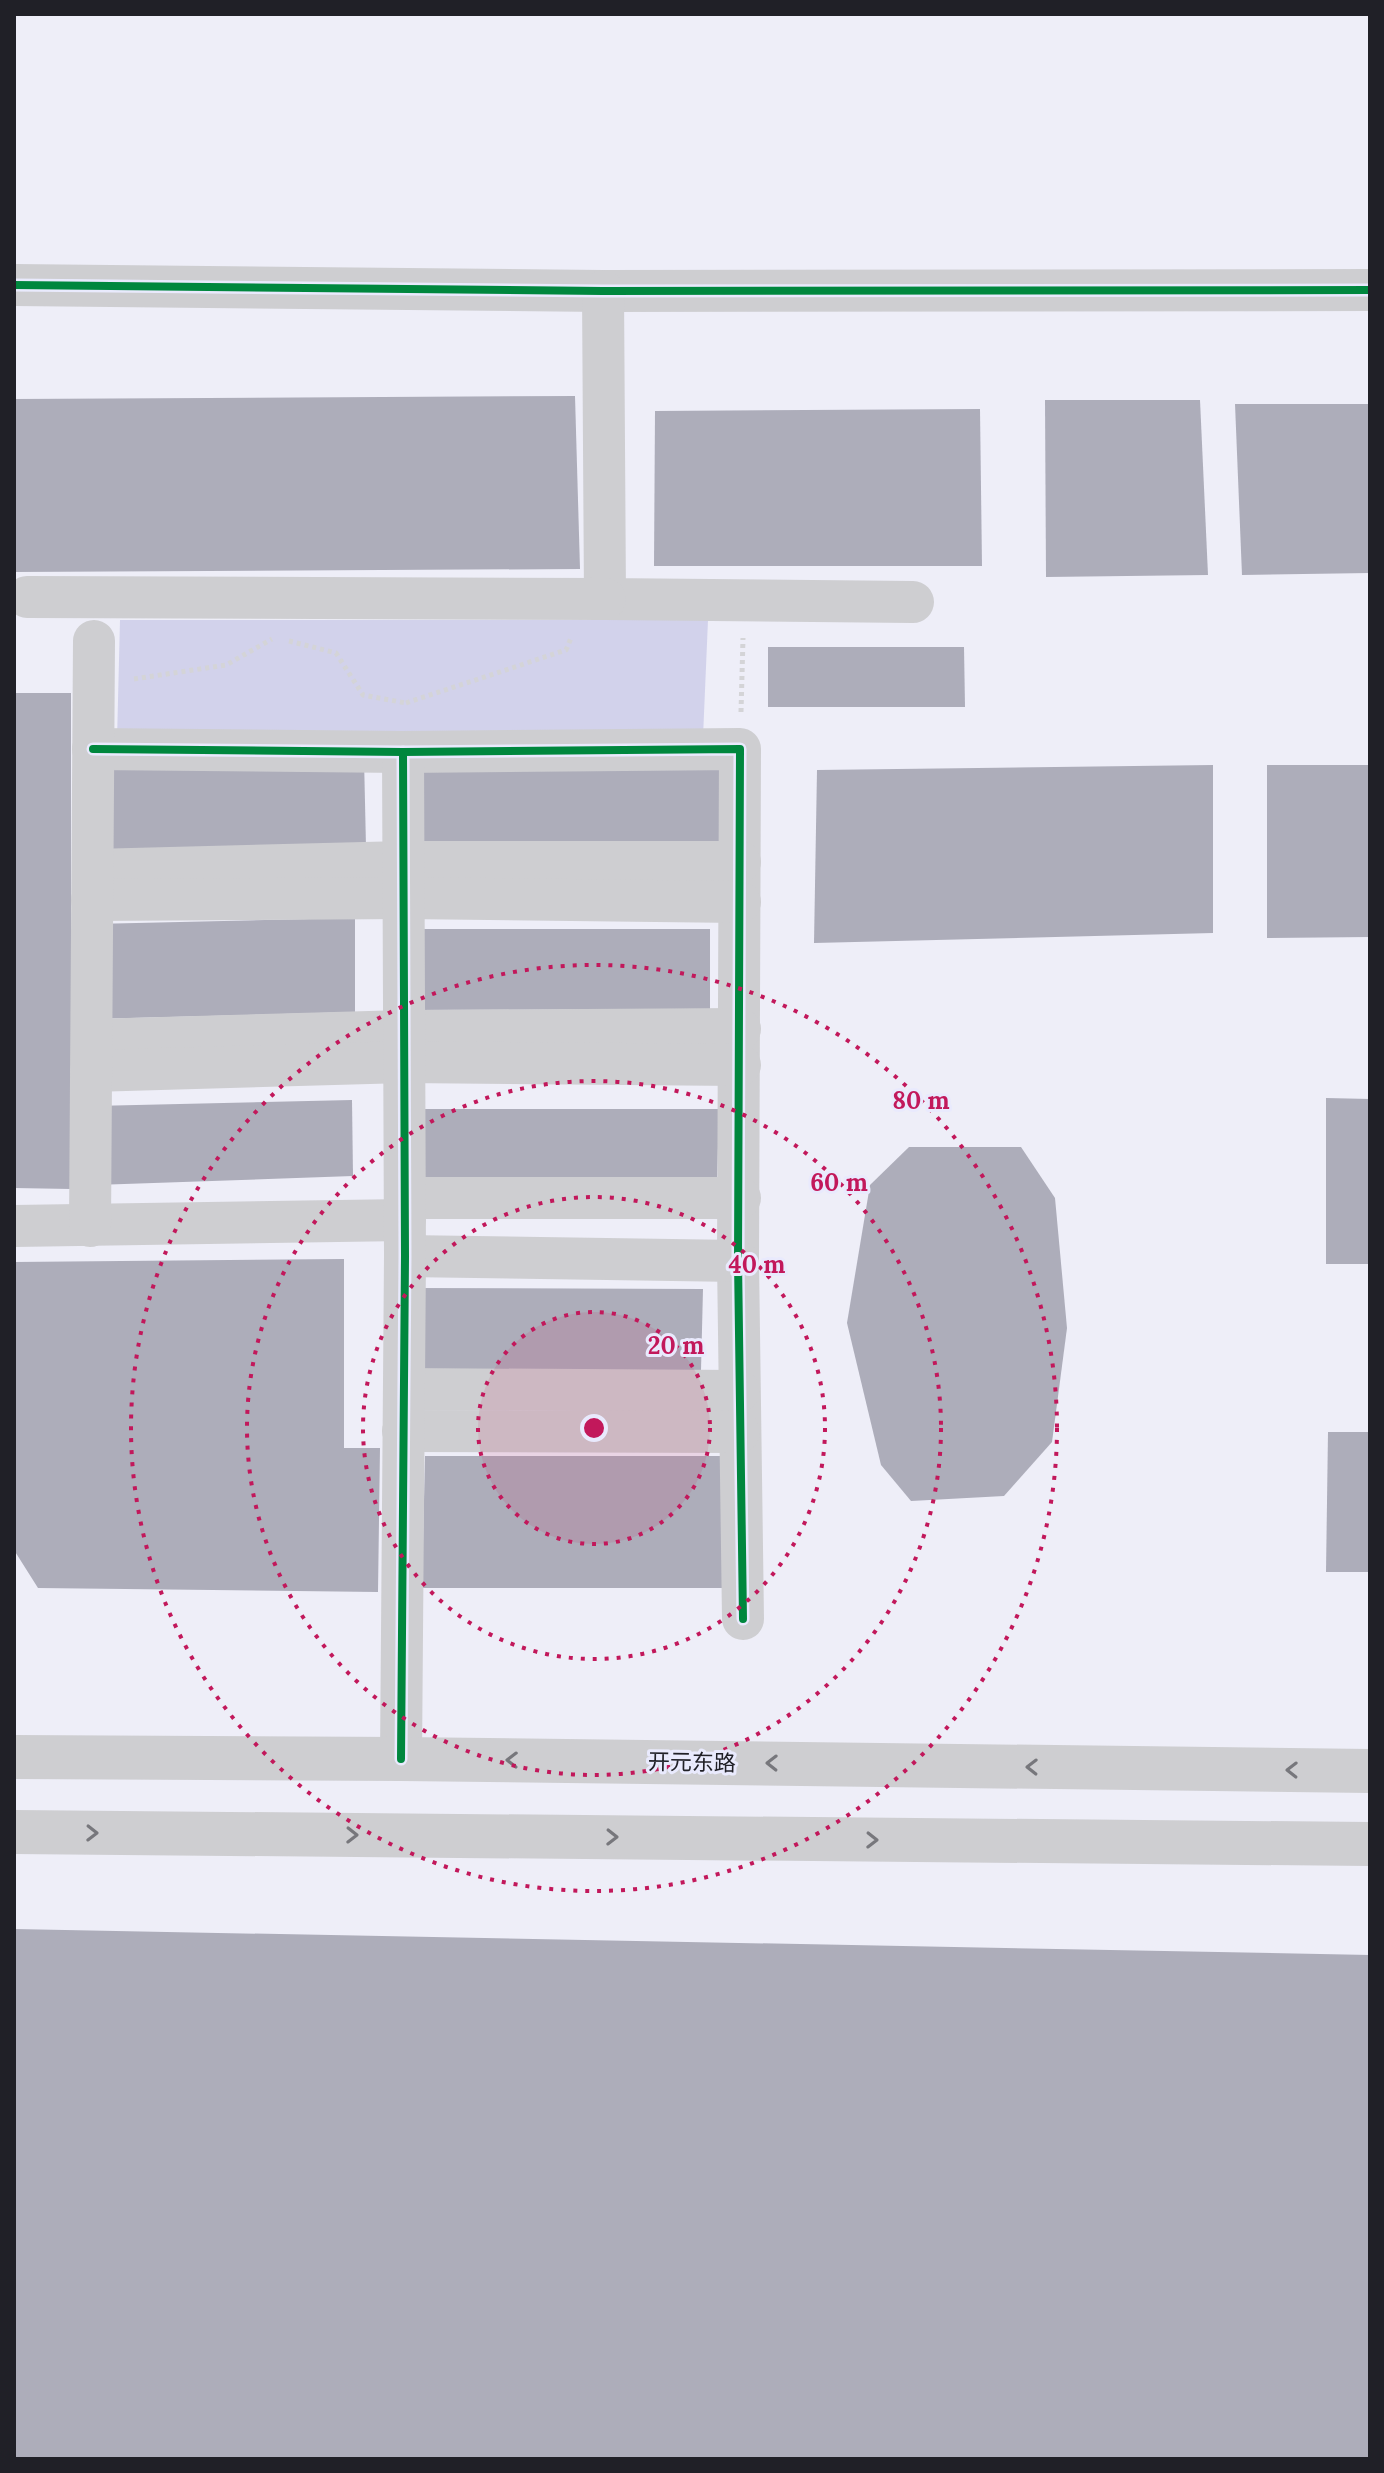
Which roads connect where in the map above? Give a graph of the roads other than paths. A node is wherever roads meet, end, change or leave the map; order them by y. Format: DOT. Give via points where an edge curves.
graph roads {
  1 [pos="14,285"];
  2 [pos="1370,290"];
  3 [pos="603,291"];
  4 [pos="27,597"];
  5 [pos="597,599"];
  6 [pos="913,602"];
  7 [pos="94,641"];
  8 [pos="93,749"];
  9 [pos="403,752"];
  10 [pos="404,880"];
  11 [pos="740,882"];
  12 [pos="93,885"];
  13 [pos="405,1047"];
  14 [pos="740,1047"];
  15 [pos="92,1056"];
  16 [pos="740,1198"];
  17 [pos="405,1225"];
  18 [pos="14,1226"];
  19 [pos="90,1226"];
  20 [pos="738,1261"];
  21 [pos="404,1389"];
  22 [pos="739,1391"];
  23 [pos="403,1431"];
  24 [pos="739,1432"];
  25 [pos="743,1619"];
  26 [pos="14,1757"];
  27 [pos="401,1759"];
  28 [pos="1370,1771"];
  29 [pos="14,1832"];
  30 [pos="1370,1844"];
  1 -- 3 [label="street"];
  2 -- 3 [label="street"];
  3 -- 5 [label="street"];
  4 -- 5 [label="street"];
  5 -- 6 [label="street"];
  7 -- 8 [label="street"];
  8 -- 9 [label="street"];
  8 -- 12 [label="street"];
  9 -- 10 [label="street"];
  9 -- 11 [label="street" via="740,749"];
  10 -- 11 [label="street"];
  10 -- 12 [label="street"];
  10 -- 13 [label="street"];
  11 -- 14 [label="street"];
  12 -- 15 [label="street"];
  13 -- 14 [label="street"];
  13 -- 15 [label="street"];
  13 -- 17 [label="street"];
  14 -- 16 [label="street"];
  15 -- 19 [label="street"];
  16 -- 17 [label="street"];
  16 -- 20 [label="street"];
  17 -- 19 [label="street"];
  17 -- 20 [label="street"];
  17 -- 21 [label="street"];
  18 -- 19 [label="street"];
  20 -- 22 [label="street"];
  21 -- 22 [label="street"];
  21 -- 23 [label="street"];
  22 -- 24 [label="street"];
  23 -- 24 [label="street"];
  23 -- 27 [label="street"];
  24 -- 25 [label="street"];
  26 -- 27 [label="main road, 开元东路"];
  28 -- 27 [label="main road, 开元东路, one-way"];
  29 -- 30 [label="main road, one-way"];
}
